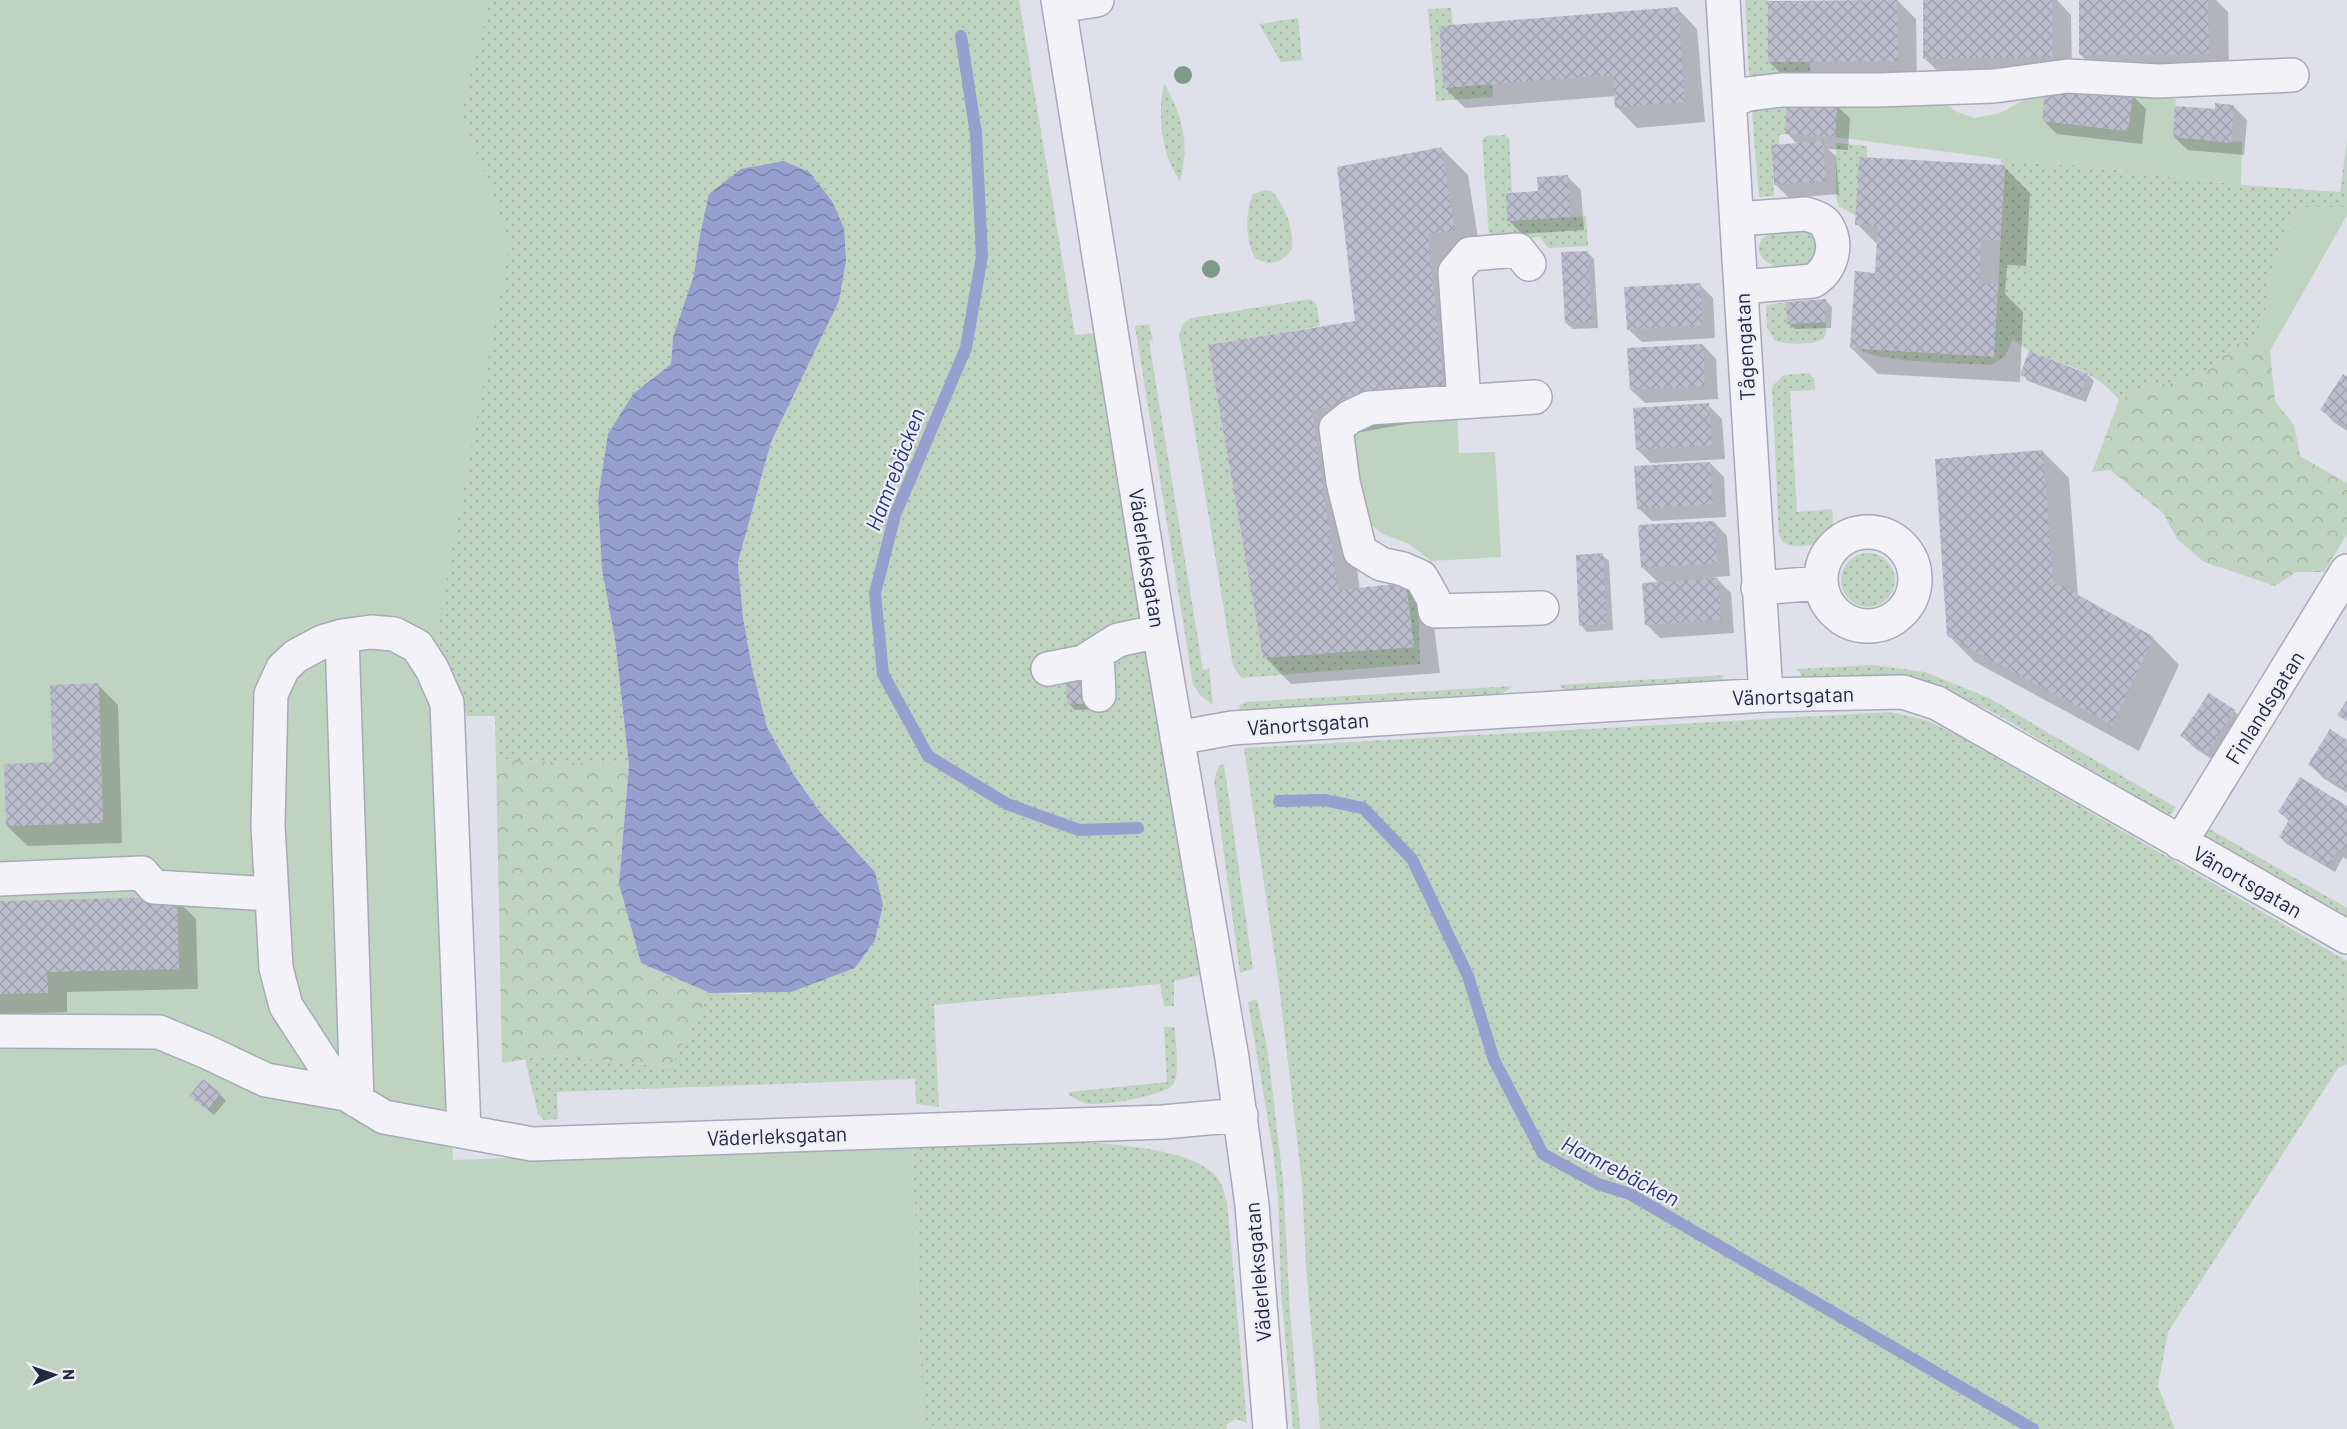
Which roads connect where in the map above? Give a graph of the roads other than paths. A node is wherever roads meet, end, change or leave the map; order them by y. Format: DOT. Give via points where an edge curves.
graph roads {
  1 [pos="1097,0"];
  2 [pos="1723,0"];
  3 [pos="1059,3"];
  4 [pos="2292,75"];
  5 [pos="1730,100"];
  6 [pos="1737,219"];
  7 [pos="1529,264"];
  8 [pos="1741,286"];
  9 [pos="1535,397"];
  10 [pos="1464,401"];
  11 [pos="2347,571"];
  12 [pos="1820,583"];
  13 [pos="1758,588"];
  14 [pos="1542,608"];
  15 [pos="1160,631"];
  16 [pos="342,636"];
  17 [pos="1097,654"];
  18 [pos="1048,669"];
  19 [pos="1099,694"];
  20 [pos="1766,695"];
  21 [pos="1177,738"];
  22 [pos="2180,843"];
  23 [pos="0,879"];
  24 [pos="271,894"];
  25 [pos="2347,937"];
  26 [pos="0,1031"];
  27 [pos="345,1090"];
  28 [pos="1241,1115"];
  29 [pos="464,1130"];
  30 [pos="1270,1429"];
  1 -- 3 [label="street"];
  2 -- 5 [label="street, Tågengatan"];
  3 -- 15 [label="street, Väderleksgatan"];
  4 -- 5 [label="street" via="2158,81 2068,76 1994,86 1782,90"];
  5 -- 6 [label="street, Tågengatan"];
  6 -- 8 [label="street, Tågengatan"];
  6 -- 8 [label="street" via="1806,214 1816,217 1826,225 1833,253 1829,267 1813,281"];
  7 -- 10 [label="street" via="1518,250 1470,254 1455,272"];
  8 -- 13 [label="street, Tågengatan"];
  9 -- 10 [label="street"];
  10 -- 14 [label="street" via="1369,408 1336,428 1360,551 1381,564 1421,577 1433,598 1435,611"];
  11 -- 22 [label="street, Finlandsgatan"];
  12 -- 13 [label="street"];
  13 -- 20 [label="street, Tågengatan"];
  15 -- 17 [label="street" via="1118,640"];
  15 -- 21 [label="street, Väderleksgatan"];
  16 -- 24 [label="street" via="296,656 283,668 271,694"];
  16 -- 27 [label="street"];
  16 -- 29 [label="street" via="394,634 417,646 447,703"];
  17 -- 18 [label="street" via="1083,662"];
  17 -- 19 [label="street"];
  20 -- 21 [label="street, Vänortsgatan" via="1232,728"];
  20 -- 22 [label="street, Vänortsgatan" via="1903,692 1937,703"];
  21 -- 28 [label="street, Väderleksgatan"];
  22 -- 25 [label="street, Vänortsgatan"];
  23 -- 24 [label="street" via="142,873 154,887"];
  24 -- 27 [label="street" via="276,968 286,1006"];
  26 -- 27 [label="street" via="159,1032 266,1080"];
  27 -- 29 [label="street, Väderleksgatan" via="384,1117"];
  28 -- 29 [label="street, Väderleksgatan" via="1163,1122 532,1144"];
  28 -- 30 [label="street, Väderleksgatan"];
}
